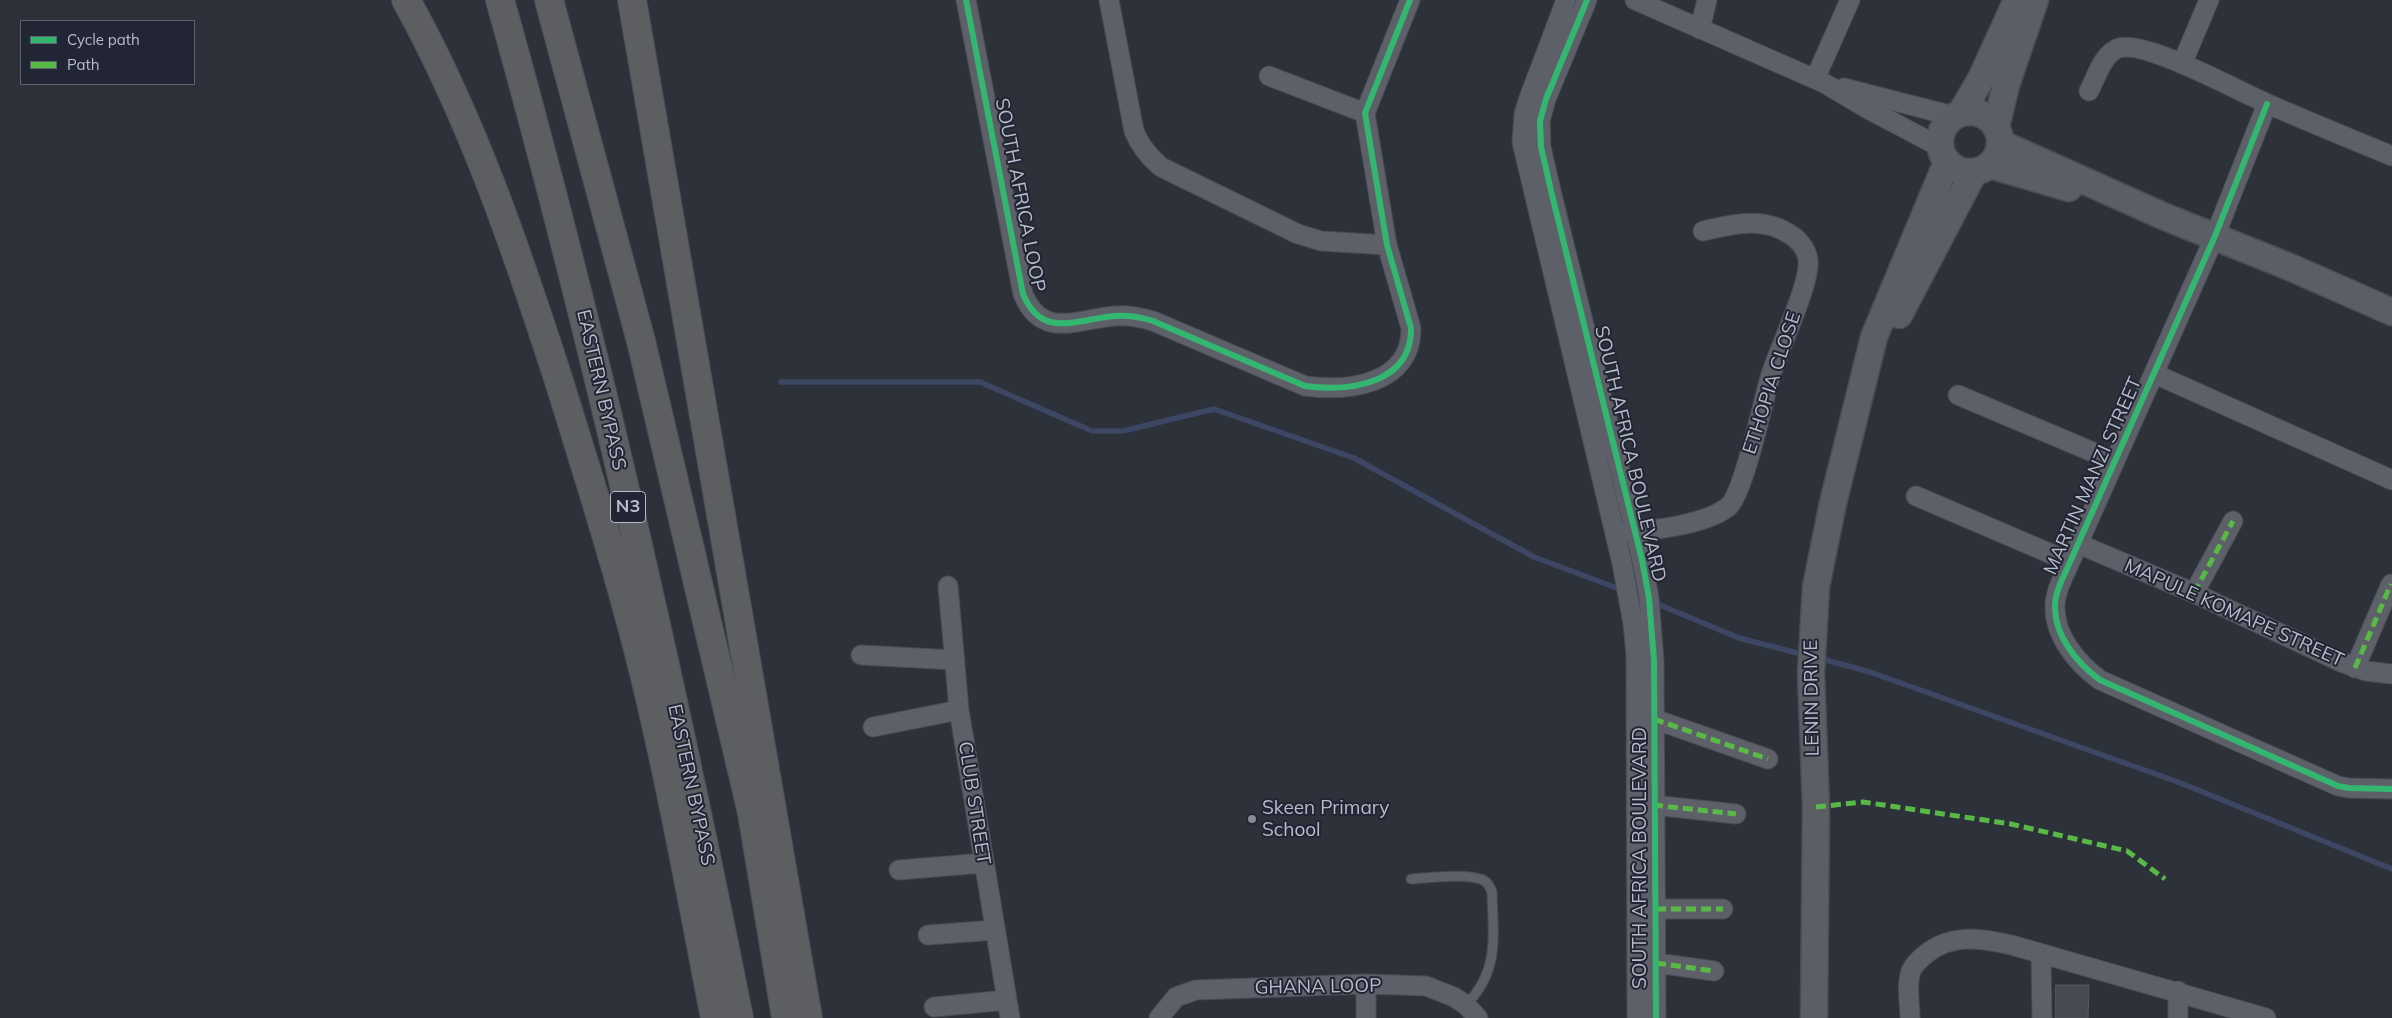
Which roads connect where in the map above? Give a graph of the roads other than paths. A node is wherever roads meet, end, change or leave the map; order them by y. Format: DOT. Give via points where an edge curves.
graph roads {
  1 [pos="406,0"];
  2 [pos="500,0"];
  3 [pos="549,0"];
  4 [pos="632,0"];
  5 [pos="966,0"];
  6 [pos="1109,0"];
  7 [pos="1410,0"];
  8 [pos="1566,0"];
  9 [pos="1587,0"];
  10 [pos="1635,0"];
  11 [pos="1707,0"];
  12 [pos="1850,0"];
  13 [pos="2017,0"];
  14 [pos="2035,0"];
  15 [pos="2209,0"];
  16 [pos="1700,29"];
  17 [pos="2182,64"];
  18 [pos="1269,76"];
  19 [pos="1820,81"];
  20 [pos="2090,91"];
  21 [pos="2267,104"];
  22 [pos="1365,113"];
  23 [pos="1957,115"];
  24 [pos="1990,152"];
  25 [pos="1944,154"];
  26 [pos="2392,156"];
  27 [pos="1704,231"];
  28 [pos="2215,236"];
  29 [pos="1387,245"];
  30 [pos="2392,312"];
  31 [pos="2155,374"];
  32 [pos="1861,383"];
  33 [pos="1958,395"];
  34 [pos="2114,461"];
  35 [pos="2392,480"];
  36 [pos="1916,496"];
  37 [pos="2234,521"];
  38 [pos="1635,532"];
  39 [pos="1615,537"];
  40 [pos="2079,544"];
  41 [pos="2070,562"];
  42 [pos="2391,584"];
  43 [pos="948,586"];
  44 [pos="2194,593"];
  45 [pos="861,654"];
  46 [pos="955,660"];
  47 [pos="2355,668"];
  48 [pos="2392,674"];
  49 [pos="958,710"];
  50 [pos="1654,719"];
  51 [pos="873,727"];
  52 [pos="1768,760"];
  53 [pos="2392,789"];
  54 [pos="1654,805"];
  55 [pos="1736,814"];
  56 [pos="984,863"];
  57 [pos="899,870"];
  58 [pos="1411,878"];
  59 [pos="1656,909"];
  60 [pos="1723,909"];
  61 [pos="995,930"];
  62 [pos="928,935"];
  63 [pos="2041,954"];
  64 [pos="1656,963"];
  65 [pos="1714,971"];
  66 [pos="1366,984"];
  67 [pos="2178,991"];
  68 [pos="934,1007"];
  69 [pos="1008,1009"];
  70 [pos="1472,1011"];
  71 [pos="715,1018"];
  72 [pos="740,1018"];
  73 [pos="786,1018"];
  74 [pos="808,1018"];
  75 [pos="1159,1018"];
  76 [pos="1366,1018"];
  77 [pos="1638,1018"];
  78 [pos="1656,1018"];
  79 [pos="1814,1018"];
  80 [pos="1910,1018"];
  81 [pos="2042,1018"];
  82 [pos="2178,1018"];
  83 [pos="2266,1018"];
  1 -- 71 [label="highway" via="465,118 496,196 588,475 623,591 657,727"];
  2 -- 72 [label="highway, EASTERN BYPASS / N3" via="598,374 701,826"];
  3 -- 73 [label="highway" via="641,341 752,813"];
  4 -- 74 [label="highway"];
  5 -- 29 [label="street, SOUTH AFRICA LOOP" via="1022,294 1036,316 1061,324 1135,316 1305,386 1323,389 1353,386 1384,376 1398,367 1411,341 1411,328"];
  6 -- 29 [label="street" via="1134,131 1147,156 1160,167 1298,234 1321,241"];
  7 -- 22 [label="street"];
  8 -- 39 [label="street, SOUTH AFRICA BOULEVARD" via="1524,114 1522,142"];
  9 -- 38 [label="street, SOUTH AFRICA BOULEVARD" via="1546,99 1540,134"];
  10 -- 16 [label="street"];
  11 -- 16 [label="street"];
  12 -- 19 [label="street"];
  13 -- 23 [label="street" via="1982,78"];
  14 -- 24 [label="street" via="2006,85"];
  15 -- 17 [label="street"];
  16 -- 19 [label="street"];
  17 -- 20 [label="street" via="2146,51 2118,48 2108,56"];
  17 -- 21 [label="street"];
  18 -- 22 [label="street"];
  19 -- 23 [label="street"];
  19 -- 25 [label="street"];
  21 -- 26 [label="street"];
  21 -- 28 [label="street, MARTIN MANZI STREET"];
  22 -- 29 [label="street, SOUTH AFRICA LOOP"];
  23 -- 24 [label="street" via="1981,114"];
  23 -- 25 [label="street" via="1942,130"];
  24 -- 25 [label="street" via="1964,172"];
  24 -- 28 [label="street"];
  24 -- 32 [label="street"];
  25 -- 32 [label="street" via="1874,337"];
  27 -- 38 [label="street, ETHOPIA CLOSE" via="1748,222 1780,229 1804,247 1808,259 1805,282 1769,378 1744,475 1730,505 1707,517"];
  28 -- 30 [label="street"];
  28 -- 31 [label="street, MARTIN MANZI STREET"];
  31 -- 34 [label="street, MARTIN MANZI STREET"];
  31 -- 35 [label="street, MARTIN MANZI STREET"];
  32 -- 79 [label="street, LENIN DRIVE" via="1820,563 1811,643 1816,808"];
  33 -- 34 [label="street"];
  34 -- 40 [label="street, MARTIN MANZI STREET"];
  36 -- 41 [label="street"];
  37 -- 44 [label="street"];
  38 -- 39 [label="street, ETHOPIA CLOSE"];
  38 -- 50 [label="street, SOUTH AFRICA BOULEVARD" via="1653,642"];
  39 -- 77 [label="street, SOUTH AFRICA BOULEVARD" via="1636,655"];
  40 -- 41 [label="street, MARTIN MANZI STREET"];
  40 -- 44 [label="street, MAPULE KOMAPE STREET"];
  41 -- 53 [label="street, MARTIN MANZI STREET" via="2058,592 2057,618 2075,658 2100,680 2338,786"];
  42 -- 47 [label="street"];
  43 -- 46 [label="street, CLUB STREET"];
  44 -- 47 [label="street, MAPULE KOMAPE STREET"];
  45 -- 46 [label="street"];
  46 -- 49 [label="street, CLUB STREET"];
  47 -- 48 [label="street, MAPULE KOMAPE STREET"];
  49 -- 51 [label="street"];
  49 -- 56 [label="street, CLUB STREET"];
  50 -- 52 [label="street"];
  50 -- 54 [label="street, SOUTH AFRICA BOULEVARD"];
  54 -- 55 [label="street"];
  54 -- 59 [label="street, SOUTH AFRICA BOULEVARD"];
  56 -- 57 [label="street"];
  56 -- 61 [label="street, CLUB STREET"];
  58 -- 70 [label="lane" via="1477,878 1486,882 1492,892 1492,963"];
  59 -- 60 [label="street"];
  59 -- 64 [label="street, SOUTH AFRICA BOULEVARD"];
  61 -- 62 [label="street"];
  61 -- 69 [label="street, CLUB STREET"];
  63 -- 67 [label="street"];
  63 -- 80 [label="street" via="1975,938 1934,947 1911,970"];
  63 -- 81 [label="street"];
  64 -- 65 [label="street"];
  64 -- 78 [label="street, SOUTH AFRICA BOULEVARD"];
  66 -- 70 [label="street, GHANA LOOP" via="1426,986 1440,990"];
  66 -- 75 [label="street, GHANA LOOP" via="1196,990 1176,997"];
  66 -- 76 [label="street"];
  67 -- 82 [label="street"];
  67 -- 83 [label="street"];
  68 -- 69 [label="street"];
}
